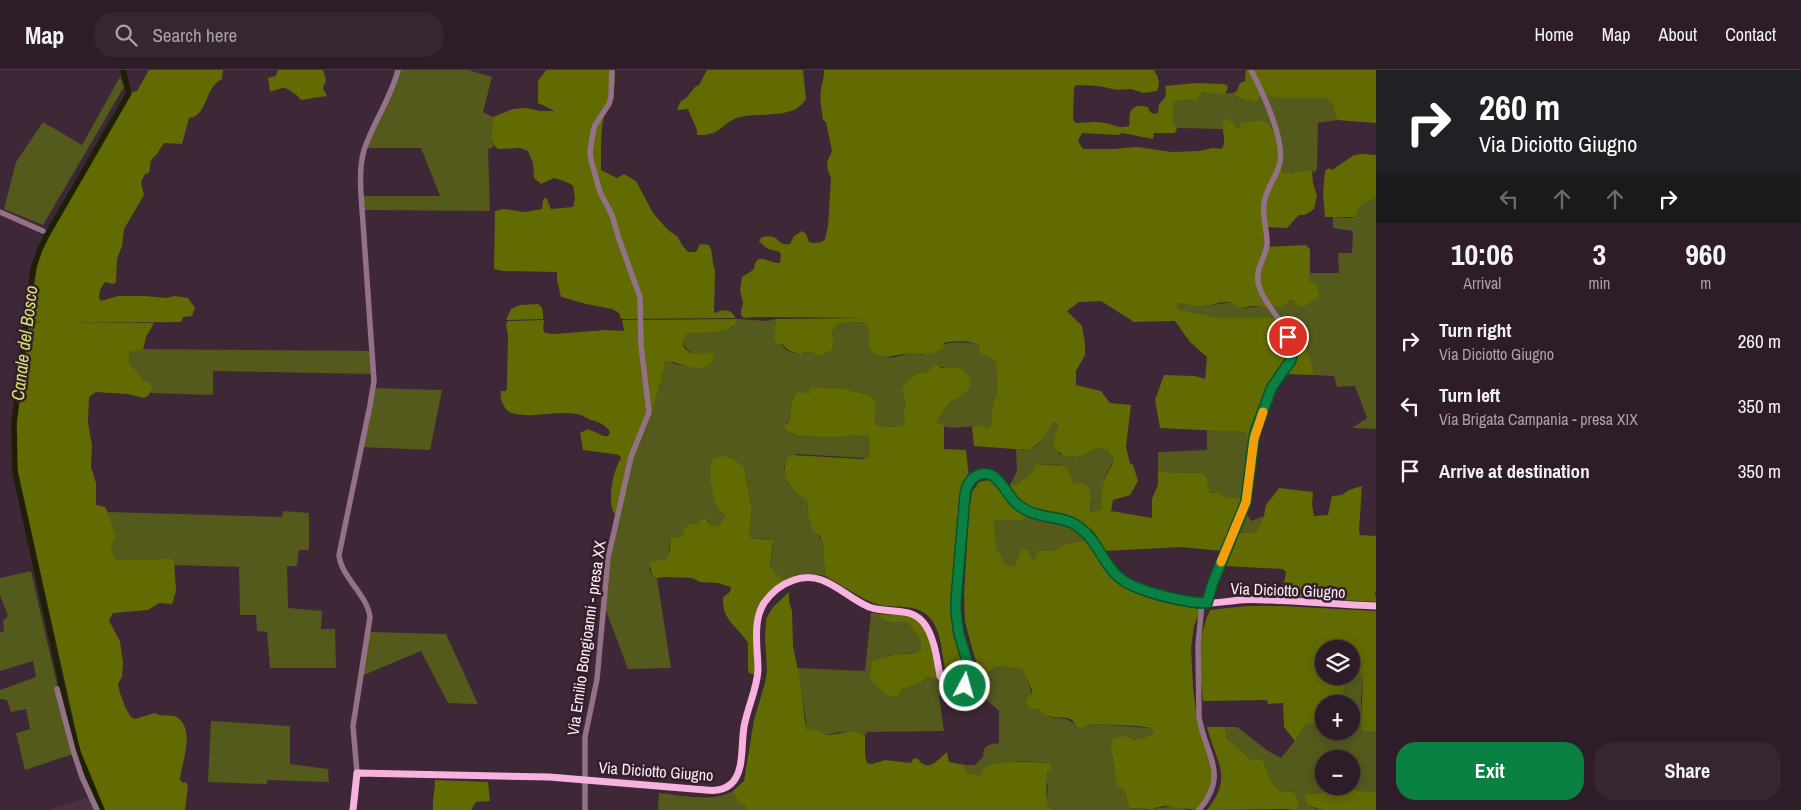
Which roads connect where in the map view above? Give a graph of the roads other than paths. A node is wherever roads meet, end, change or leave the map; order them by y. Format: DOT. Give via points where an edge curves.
graph roads {
  1 [pos="398,70"];
  2 [pos="612,70"];
  3 [pos="1251,70"];
  4 [pos="0,212"];
  5 [pos="43,231"];
  6 [pos="1205,603"];
  7 [pos="1376,606"];
  8 [pos="58,689"];
  9 [pos="357,774"];
  10 [pos="585,780"];
  11 [pos="96,810"];
  12 [pos="352,810"];
  13 [pos="585,810"];
  14 [pos="1199,810"];
  1 -- 9 [label="street" via="362,163 361,194 374,381 339,555 370,618 353,726"];
  2 -- 10 [label="street, Via Emilio Bongioanni - presa XX" via="611,97 595,126 590,152 600,192 612,215 640,298 641,345 649,412 631,457 608,558 597,679 585,737"];
  3 -- 6 [label="street" via="1268,106 1281,155 1264,202 1267,243 1259,264 1258,280 1264,297 1285,331 1292,355 1272,387 1255,432 1246,502"];
  4 -- 5 [label="street"];
  6 -- 7 [label="main road, Via Diciotto Giugno" via="1264,600"];
  6 -- 10 [label="main road, Via Diciotto Giugno" via="1176,599 1129,584 1112,571 1080,528 1024,509 994,476 978,474 966,488 956,600 959,634 970,670 965,686 954,689 944,682 928,630 918,618 904,612 869,607 818,578 797,579 775,592 760,611 756,684 744,722 740,765 731,784 714,791"];
  6 -- 14 [label="street" via="1198,645 1199,716 1215,772 1211,794"];
  8 -- 11 [label="street" via="73,750"];
  9 -- 10 [label="main road, Via Diciotto Giugno"];
  9 -- 12 [label="main road"];
  10 -- 13 [label="street, Via Emilio Bongioanni - presa XX"];
}
